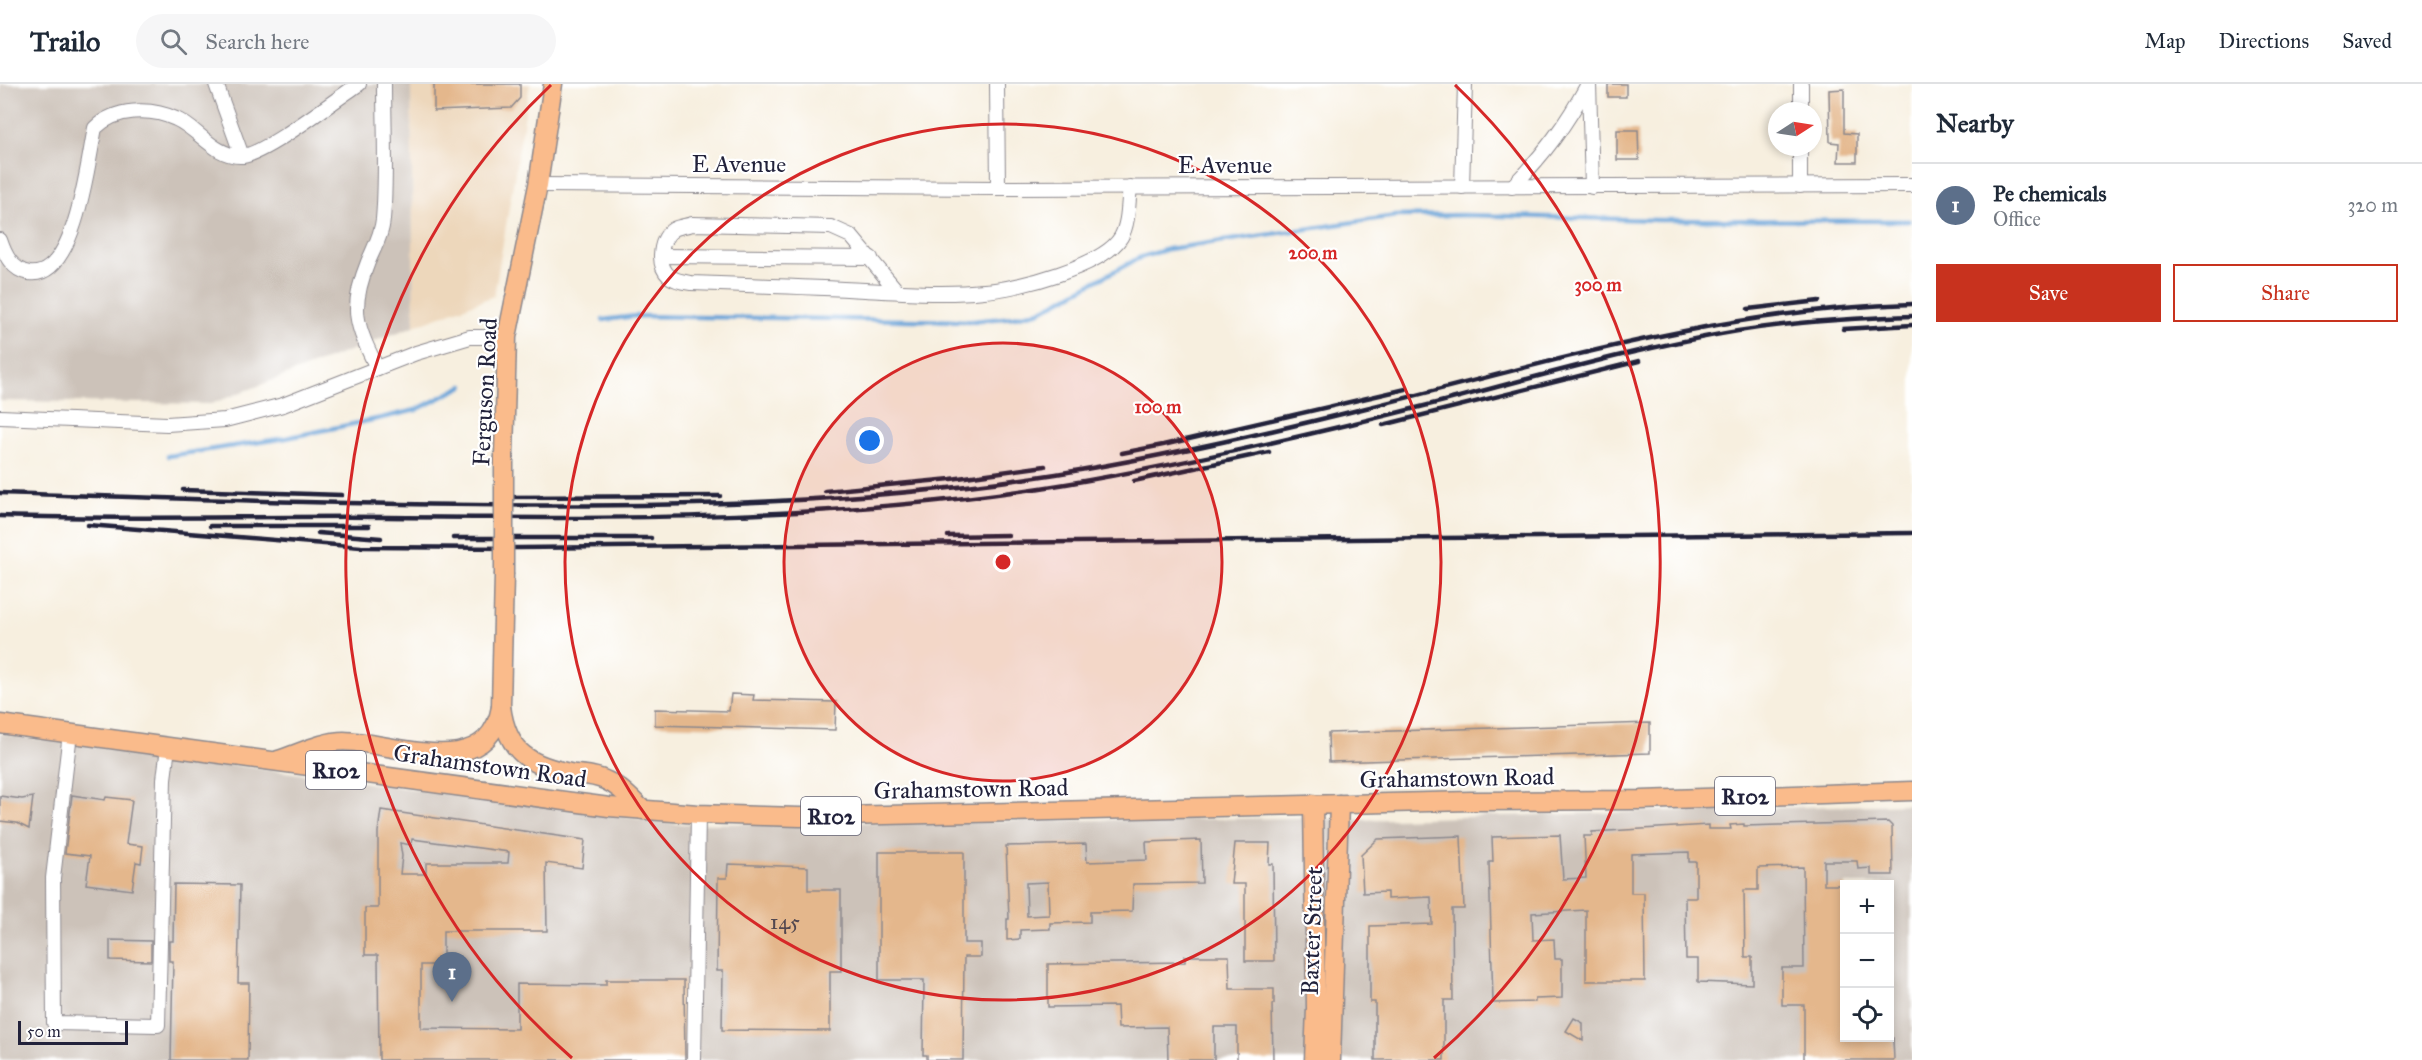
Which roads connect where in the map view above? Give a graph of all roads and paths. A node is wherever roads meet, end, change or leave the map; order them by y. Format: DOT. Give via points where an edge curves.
graph roads {
  1 [pos="216,84"];
  2 [pos="359,84"];
  3 [pos="384,84"];
  4 [pos="553,84"];
  5 [pos="997,84"];
  6 [pos="1465,84"];
  7 [pos="1589,84"];
  8 [pos="1801,84"];
  9 [pos="1801,102"];
  10 [pos="242,156"];
  11 [pos="1800,156"];
  12 [pos="538,185"];
  13 [pos="1912,185"];
  14 [pos="1800,186"];
  15 [pos="1462,187"];
  16 [pos="1512,187"];
  17 [pos="1592,187"];
  18 [pos="998,188"];
  19 [pos="1130,188"];
  20 [pos="0,240"];
  21 [pos="661,256"];
  22 [pos="870,258"];
  23 [pos="897,291"];
  24 [pos="507,337"];
  25 [pos="377,368"];
  26 [pos="0,417"];
  27 [pos="501,706"];
  28 [pos="0,724"];
  29 [pos="70,734"];
  30 [pos="168,747"];
  31 [pos="274,762"];
  32 [pos="1912,791"];
  33 [pos="1313,804"];
  34 [pos="1339,804"];
  35 [pos="643,810"];
  36 [pos="698,814"];
  37 [pos="694,1060"];
  38 [pos="1314,1060"];
  39 [pos="1331,1060"];
  1 -- 10 [label="street"];
  2 -- 10 [label="street" via="264,148"];
  3 -- 25 [label="street" via="383,221 358,297 356,316"];
  4 -- 12 [label="main road, Ferguson Road"];
  5 -- 18 [label="street"];
  6 -- 15 [label="street"];
  7 -- 16 [label="street" via="1543,155"];
  7 -- 17 [label="street"];
  8 -- 9 [label="street"];
  10 -- 20 [label="street" via="230,155 210,144 178,119 130,111 113,115 95,128 79,209 65,249 51,265 29,273 15,268"];
  11 -- 14 [label="street"];
  12 -- 18 [label="street, E Avenue"];
  12 -- 24 [label="main road, Ferguson Road"];
  13 -- 14 [label="street, E Avenue"];
  14 -- 17 [label="street, E Avenue"];
  15 -- 16 [label="street, E Avenue"];
  15 -- 19 [label="street, E Avenue"];
  16 -- 17 [label="street, E Avenue"];
  18 -- 19 [label="street, E Avenue"];
  19 -- 23 [label="street" via="1121,237 1102,255 1073,269 984,291"];
  21 -- 22 [label="street"];
  21 -- 22 [label="street" via="665,237 675,229 713,224 831,227 851,236"];
  21 -- 23 [label="street" via="664,270 670,276 691,283"];
  22 -- 23 [label="street"];
  24 -- 25 [label="street" via="470,337"];
  24 -- 27 [label="main road, Ferguson Road, bridge"];
  25 -- 26 [label="street" via="283,405 225,420 167,424"];
  27 -- 31 [label="main road, Ferguson Road" via="494,729 460,752 436,754 338,741"];
  27 -- 35 [label="main road, Ferguson Road" via="507,733 527,759 544,767 607,780"];
  28 -- 29 [label="main road, Grahamstown Road / R102"];
  29 -- 30 [label="main road, Grahamstown Road / R102"];
  29 -- 30 [label="street" via="52,878 54,1023 158,1025"];
  30 -- 31 [label="main road, Grahamstown Road / R102"];
  31 -- 35 [label="main road, Grahamstown Road / R102"];
  32 -- 34 [label="main road, Grahamstown Road / R102"];
  33 -- 34 [label="main road, Grahamstown Road / R102"];
  33 -- 36 [label="main road, Grahamstown Road / R102" via="820,816"];
  33 -- 38 [label="main road, Baxter Street"];
  34 -- 39 [label="main road, Baxter Street"];
  35 -- 36 [label="main road, Grahamstown Road / R102"];
  36 -- 37 [label="street"];
}
